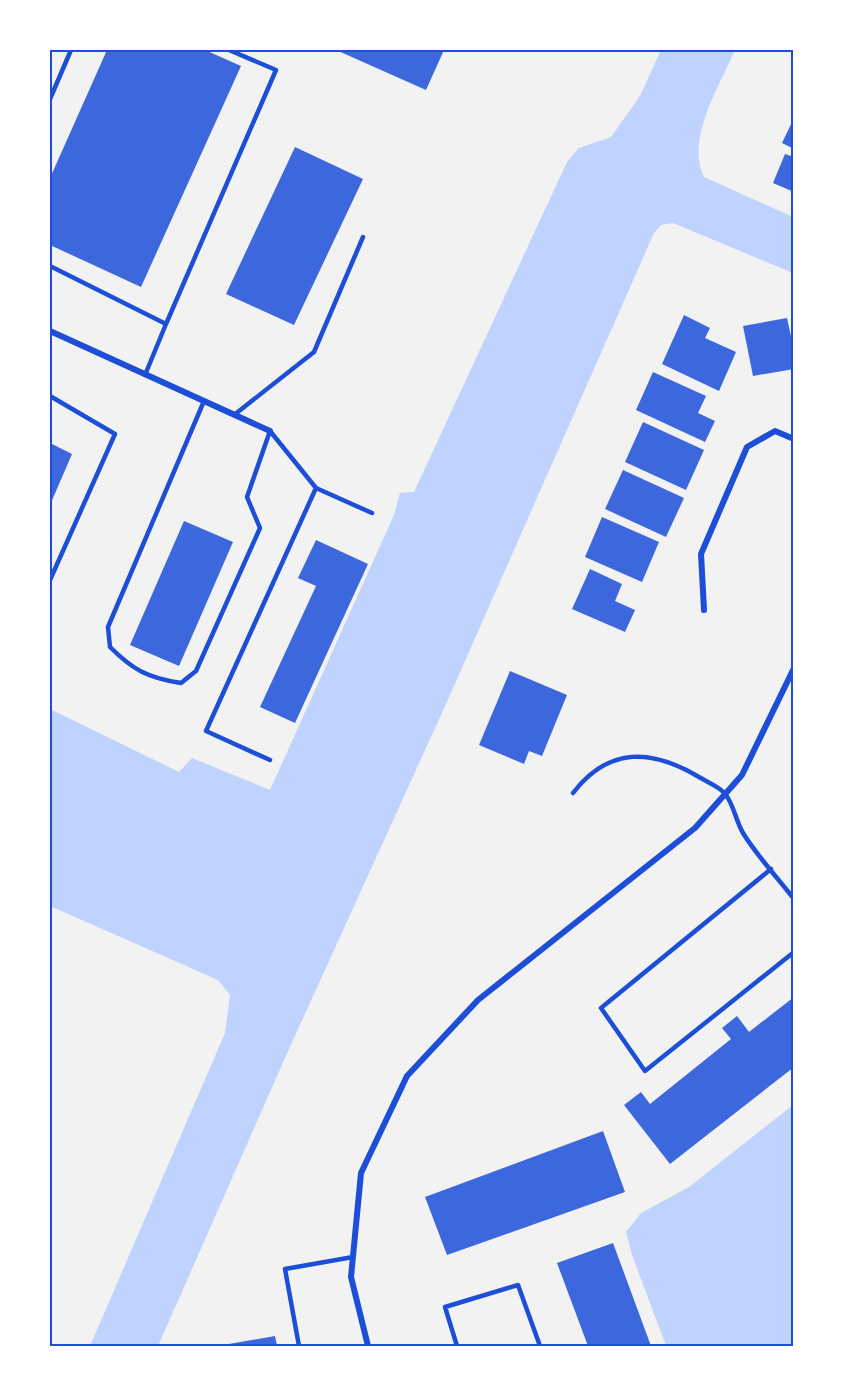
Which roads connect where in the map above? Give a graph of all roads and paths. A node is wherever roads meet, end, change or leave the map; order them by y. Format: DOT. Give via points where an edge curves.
graph roads {
  1 [pos="71,50"];
  2 [pos="229,50"];
  3 [pos="50,99"];
  4 [pos="363,237"];
  5 [pos="50,266"];
  6 [pos="166,324"];
  7 [pos="50,332"];
  8 [pos="145,375"];
  9 [pos="50,396"];
  10 [pos="204,401"];
  11 [pos="234,415"];
  12 [pos="270,431"];
  13 [pos="794,439"];
  14 [pos="316,489"];
  15 [pos="372,513"];
  16 [pos="50,580"];
  17 [pos="704,610"];
  18 [pos="794,668"];
  19 [pos="270,760"];
  20 [pos="573,793"];
  21 [pos="726,793"];
  22 [pos="771,869"];
  23 [pos="794,899"];
  24 [pos="794,952"];
  25 [pos="353,1257"];
  26 [pos="299,1347"];
  27 [pos="368,1347"];
  28 [pos="457,1347"];
  29 [pos="540,1347"];
  1 -- 3 [label="lane"];
  2 -- 6 [label="lane" via="276,70"];
  4 -- 11 [label="lane" via="314,352"];
  5 -- 6 [label="lane"];
  6 -- 8 [label="lane"];
  7 -- 8 [label="street"];
  8 -- 10 [label="street"];
  9 -- 16 [label="lane" via="115,434"];
  10 -- 11 [label="street"];
  10 -- 12 [label="lane" via="108,627 110,646 127,664 156,679 181,683 196,671 260,528 247,497"];
  11 -- 12 [label="street"];
  12 -- 14 [label="lane"];
  13 -- 17 [label="street" via="775,431 747,447 701,554"];
  14 -- 15 [label="lane"];
  14 -- 19 [label="lane" via="206,731"];
  18 -- 21 [label="street" via="742,775"];
  20 -- 21 [label="lane" via="598,768 627,756 679,765"];
  21 -- 22 [label="lane" via="742,832"];
  21 -- 25 [label="street" via="695,828 478,1000 407,1076 361,1173"];
  22 -- 23 [label="lane"];
  22 -- 24 [label="lane" via="601,1008 645,1071"];
  25 -- 26 [label="lane" via="285,1269"];
  25 -- 27 [label="street" via="351,1276"];
  28 -- 29 [label="lane" via="445,1307 518,1285"];
}
